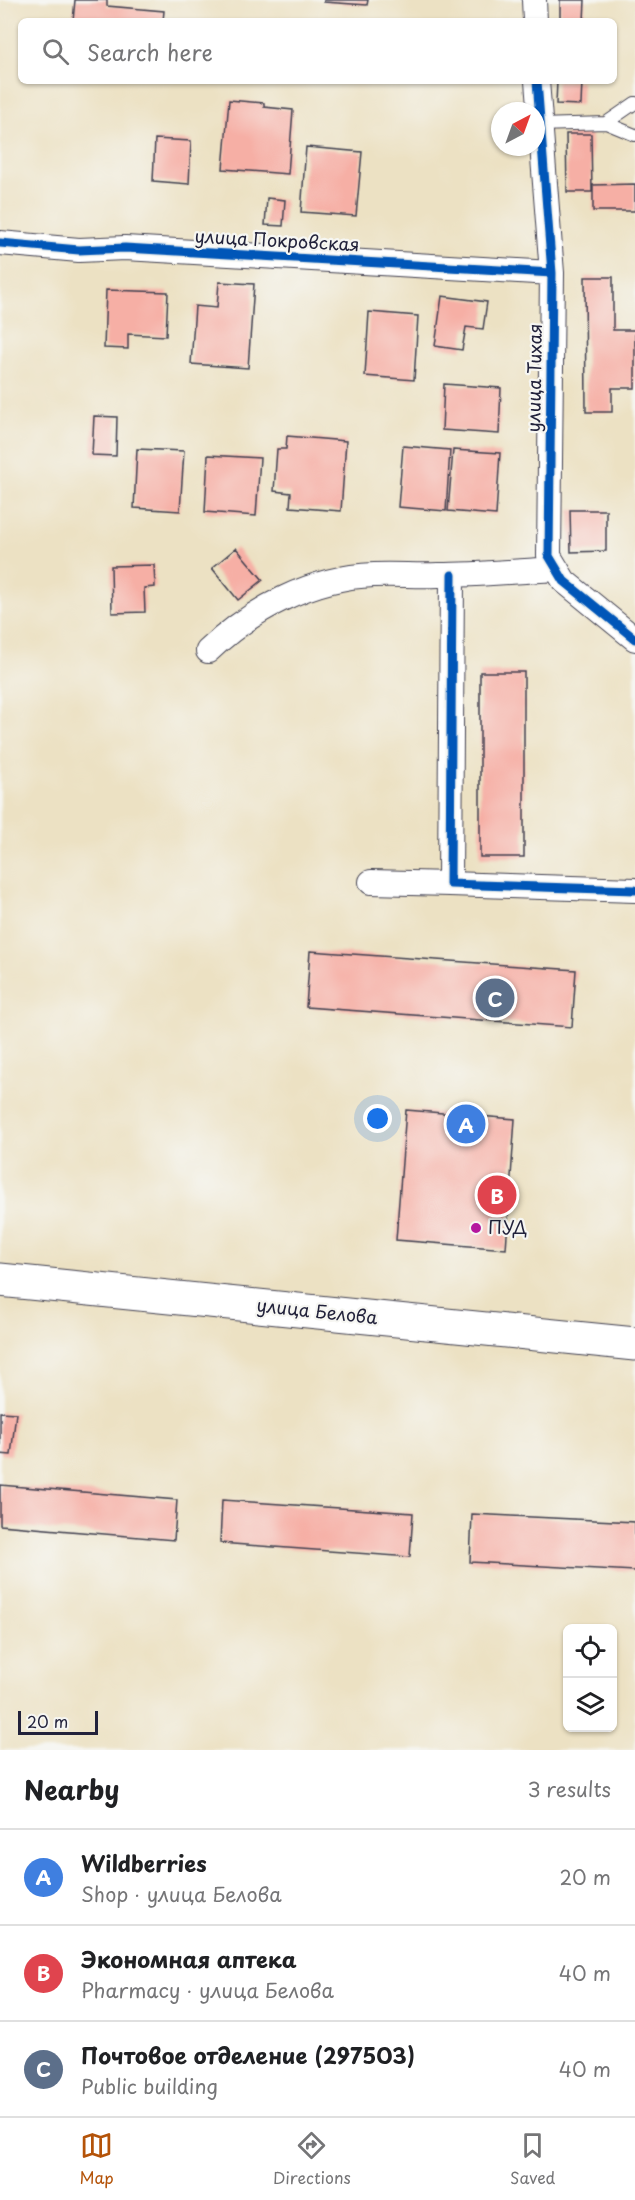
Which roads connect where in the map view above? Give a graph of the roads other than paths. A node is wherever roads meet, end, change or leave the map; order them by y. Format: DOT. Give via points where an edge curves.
graph roads {
  1 [pos="534,0"];
  2 [pos="535,18"];
  3 [pos="537,84"];
  4 [pos="538,102"];
  5 [pos="635,103"];
  6 [pos="606,123"];
  7 [pos="545,124"];
  8 [pos="635,135"];
  9 [pos="542,156"];
  10 [pos="0,243"];
  11 [pos="552,273"];
  12 [pos="557,569"];
  13 [pos="452,575"];
  14 [pos="635,639"];
  15 [pos="208,651"];
  16 [pos="371,882"];
  17 [pos="450,884"];
  18 [pos="635,890"];
  19 [pos="0,1280"];
  20 [pos="635,1344"];
  1 -- 2 [label="street"];
  3 -- 4 [label="street, улица Тихая"];
  5 -- 6 [label="lane"];
  6 -- 7 [label="lane"];
  6 -- 8 [label="lane"];
  9 -- 11 [label="street, улица Тихая"];
  10 -- 11 [label="street, улица Покровская"];
  11 -- 12 [label="street, улица Тихая" via="549,556"];
  12 -- 13 [label="street"];
  12 -- 14 [label="street, улица Тихая" via="564,580"];
  13 -- 15 [label="street" via="372,575 325,582 282,598 229,630"];
  13 -- 17 [label="street"];
  16 -- 17 [label="street"];
  17 -- 18 [label="street"];
  19 -- 20 [label="main road, улица Белова"];
}
